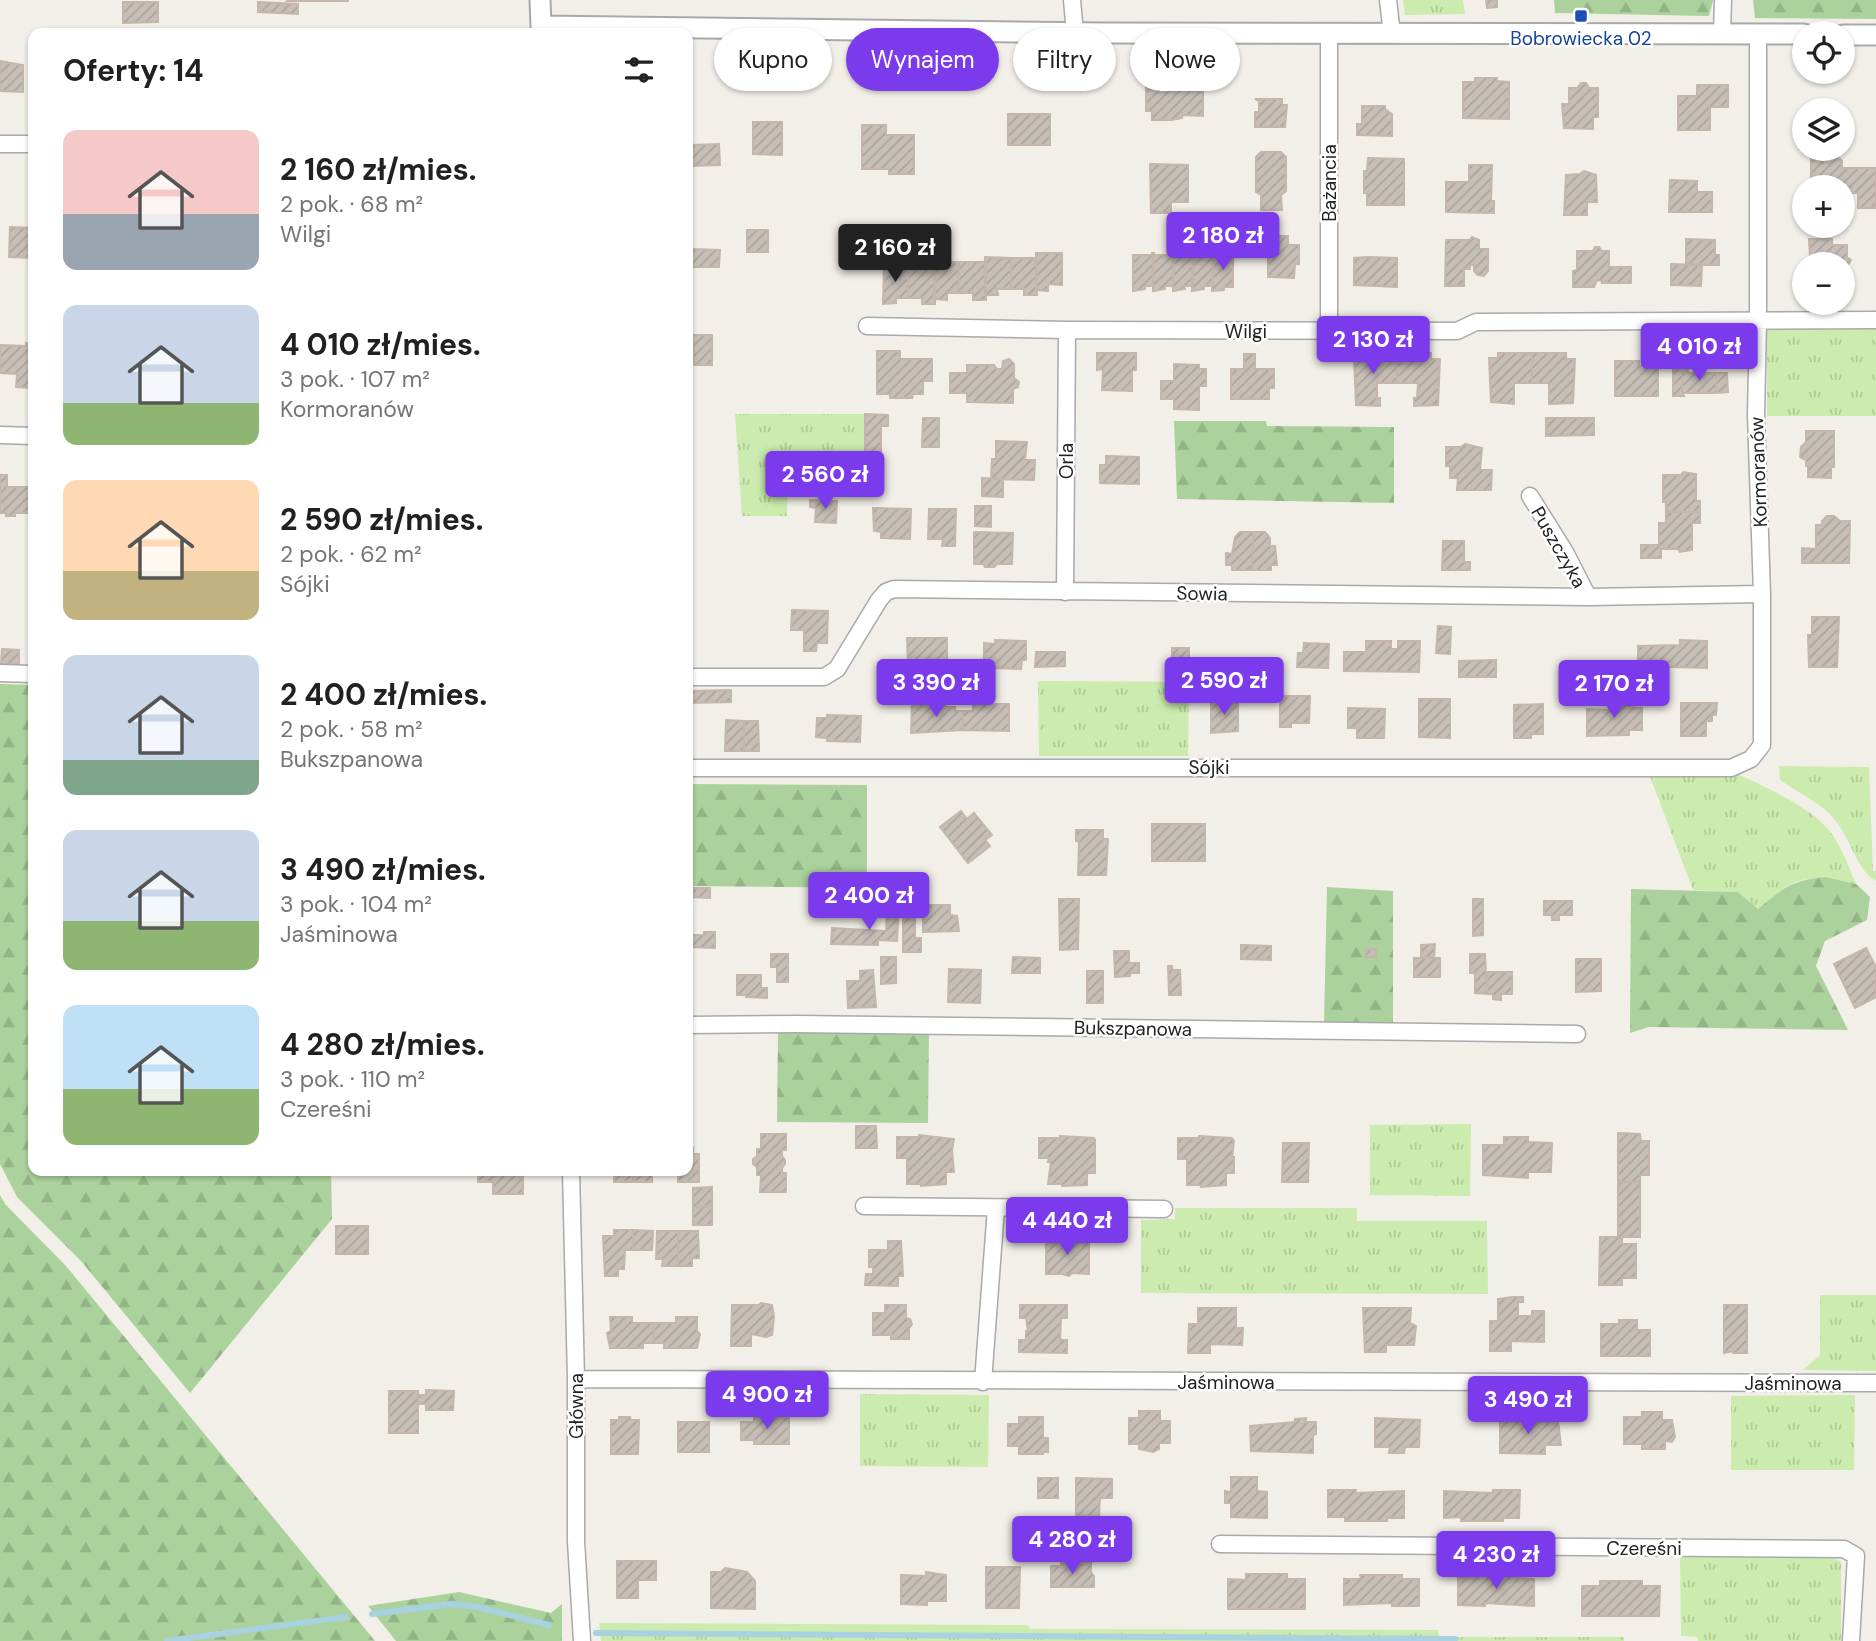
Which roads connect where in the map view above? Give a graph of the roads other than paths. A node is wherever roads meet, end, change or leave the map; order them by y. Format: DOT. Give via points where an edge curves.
graph roads {
  1 [pos="540,0"];
  2 [pos="1072,0"];
  3 [pos="1388,0"];
  4 [pos="1723,0"];
  5 [pos="541,28"];
  6 [pos="1075,28"];
  7 [pos="693,31"];
  8 [pos="1013,33"];
  9 [pos="1116,33"];
  10 [pos="1329,34"];
  11 [pos="1392,34"];
  12 [pos="1722,34"];
  13 [pos="1758,34"];
  14 [pos="1792,34"];
  15 [pos="1855,35"];
  16 [pos="1876,35"];
  17 [pos="0,144"];
  18 [pos="28,144"];
  19 [pos="1758,320"];
  20 [pos="1876,320"];
  21 [pos="867,326"];
  22 [pos="1067,330"];
  23 [pos="1329,331"];
  24 [pos="0,435"];
  25 [pos="28,436"];
  26 [pos="1530,496"];
  27 [pos="1065,592"];
  28 [pos="1762,594"];
  29 [pos="1588,597"];
  30 [pos="0,673"];
  31 [pos="28,674"];
  32 [pos="693,677"];
  33 [pos="693,768"];
  34 [pos="1731,768"];
  35 [pos="693,1026"];
  36 [pos="1577,1034"];
  37 [pos="571,1176"];
  38 [pos="864,1206"];
  39 [pos="996,1208"];
  40 [pos="1164,1209"];
  41 [pos="576,1379"];
  42 [pos="983,1382"];
  43 [pos="1876,1383"];
  44 [pos="1220,1544"];
  45 [pos="582,1641"];
  46 [pos="1851,1641"];
  1 -- 5 [label="street"];
  2 -- 6 [label="street"];
  3 -- 11 [label="street"];
  4 -- 12 [label="street"];
  7 -- 8 [label="street"];
  9 -- 10 [label="street"];
  10 -- 11 [label="street"];
  10 -- 23 [label="street, Bażancia"];
  11 -- 12 [label="street"];
  12 -- 13 [label="street"];
  13 -- 14 [label="street"];
  13 -- 19 [label="street, Kormoranów"];
  15 -- 16 [label="street"];
  17 -- 18 [label="street"];
  19 -- 20 [label="street, Wilgi"];
  19 -- 23 [label="street, Wilgi" via="1476,322 1457,331"];
  19 -- 28 [label="street, Kormoranów"];
  21 -- 22 [label="street, Wilgi"];
  22 -- 23 [label="street, Wilgi"];
  22 -- 27 [label="street, Orla"];
  24 -- 25 [label="street"];
  26 -- 29 [label="street, Puszczyka"];
  27 -- 29 [label="street, Sowia"];
  27 -- 32 [label="street, Sowia" via="894,589 879,600 837,669 824,677"];
  28 -- 29 [label="street, Sowia"];
  28 -- 34 [label="street, Kormoranów" via="1762,745 1751,759"];
  30 -- 31 [label="street"];
  33 -- 34 [label="street, Sójki"];
  35 -- 36 [label="street, Bukszpanowa"];
  37 -- 41 [label="street, Główna"];
  38 -- 39 [label="street"];
  39 -- 40 [label="street"];
  39 -- 42 [label="street"];
  41 -- 42 [label="street, Jaśminowa"];
  41 -- 45 [label="street, Główna" via="576,1541"];
  42 -- 43 [label="street, Jaśminowa"];
  44 -- 46 [label="street, Czereśni" via="1844,1549 1856,1556"];
}
